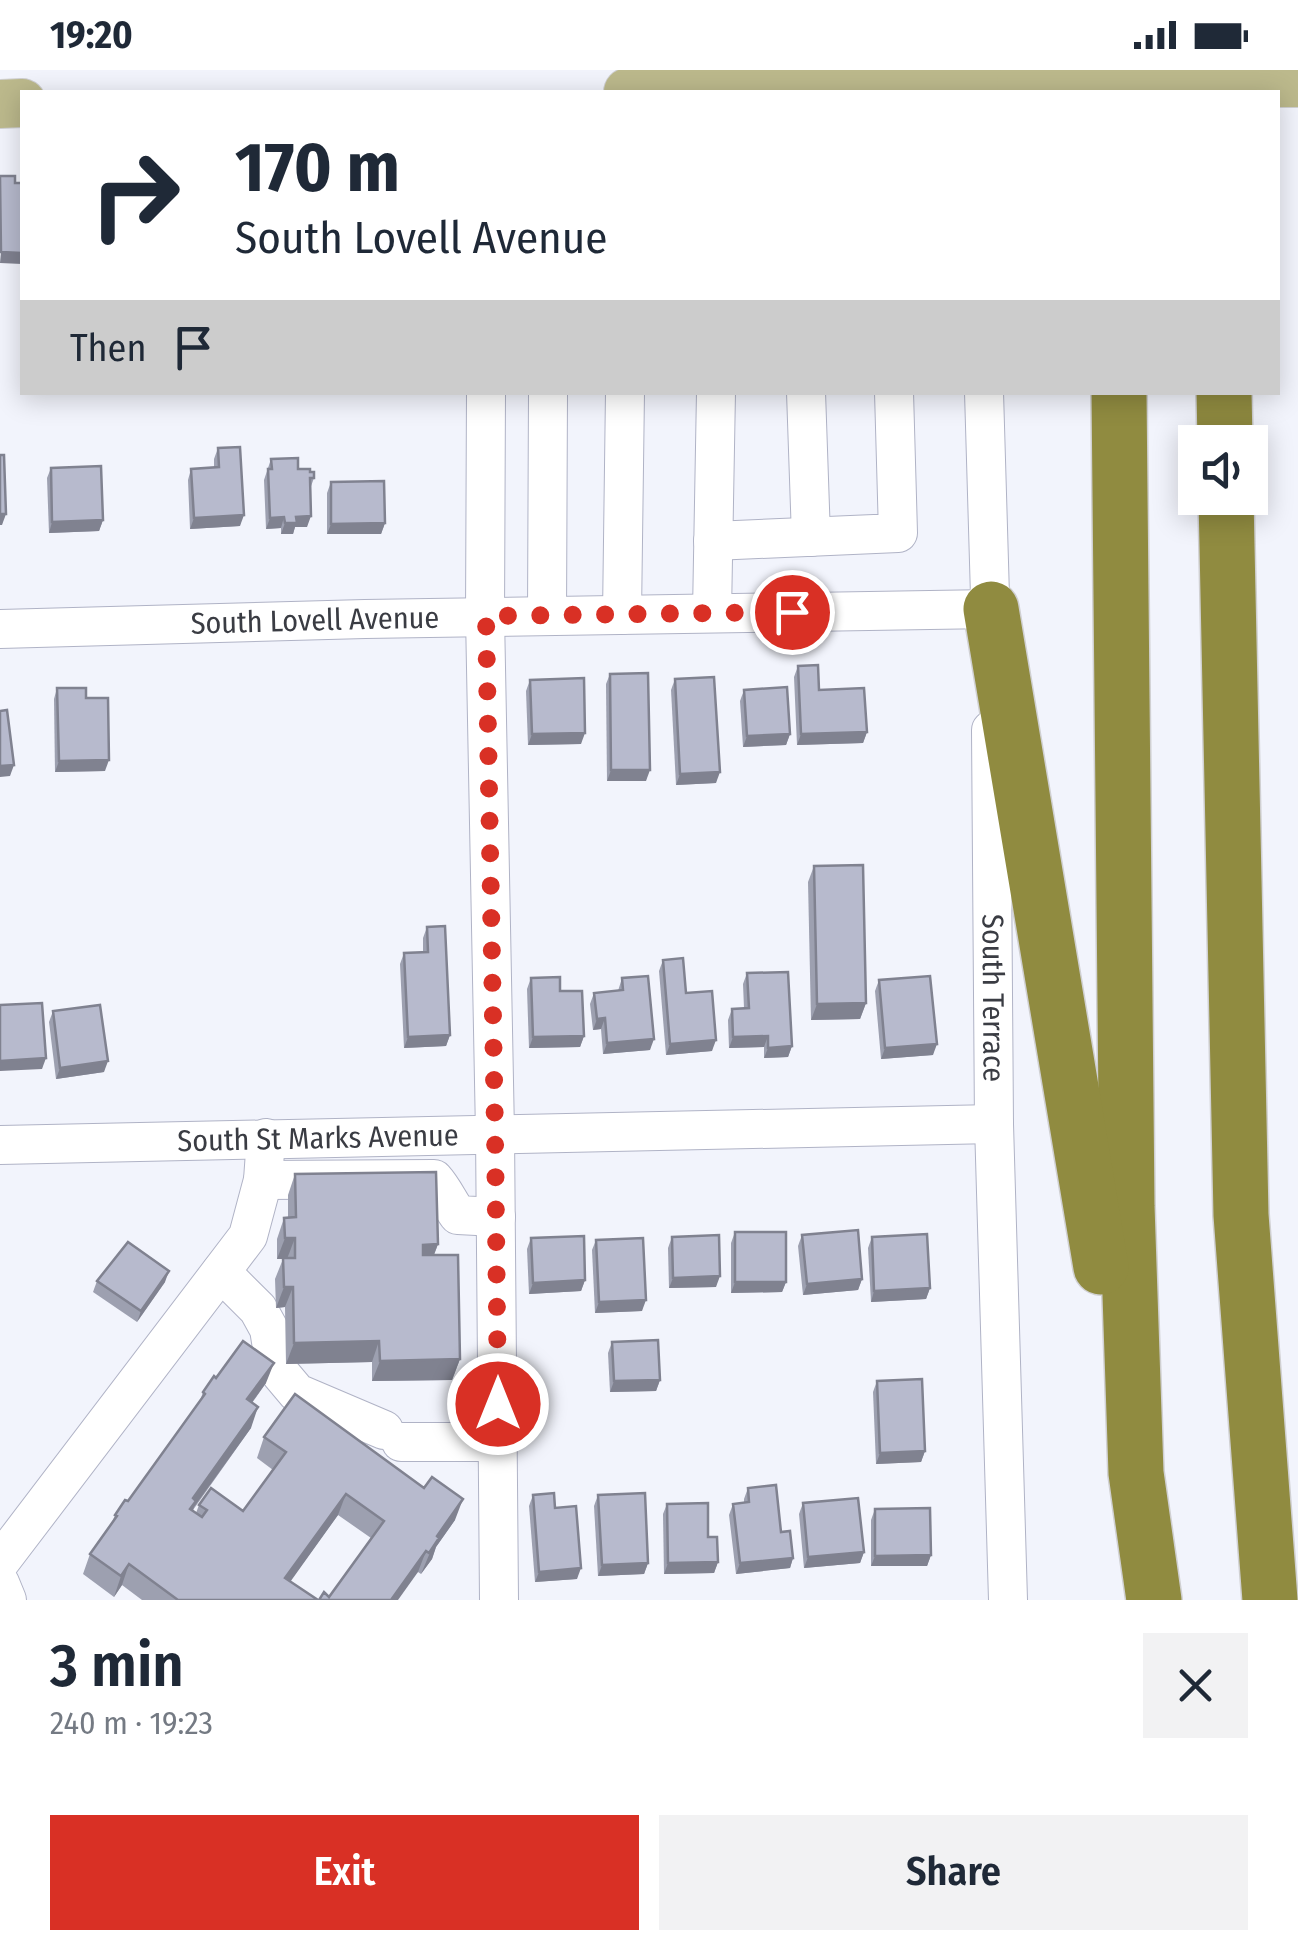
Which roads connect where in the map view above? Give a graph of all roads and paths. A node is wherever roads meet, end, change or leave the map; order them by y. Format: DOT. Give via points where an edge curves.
graph roads {
  1 [pos="987,82"];
  2 [pos="1298,83"];
  3 [pos="761,89"];
  4 [pos="717,90"];
  5 [pos="486,395"];
  6 [pos="548,395"];
  7 [pos="625,395"];
  8 [pos="716,395"];
  9 [pos="806,395"];
  10 [pos="894,395"];
  11 [pos="984,395"];
  12 [pos="1119,395"];
  13 [pos="1224,395"];
  14 [pos="1225,425"];
  15 [pos="487,492"];
  16 [pos="548,492"];
  17 [pos="1226,515"];
  18 [pos="810,537"];
  19 [pos="713,541"];
  20 [pos="990,609"];
  21 [pos="712,613"];
  22 [pos="622,614"];
  23 [pos="486,616"];
  24 [pos="547,616"];
  25 [pos="0,630"];
  26 [pos="994,1124"];
  27 [pos="495,1133"];
  28 [pos="266,1138"];
  29 [pos="0,1145"];
  30 [pos="263,1180"];
  31 [pos="496,1217"];
  32 [pos="221,1272"];
  33 [pos="498,1442"];
  34 [pos="1136,1473"];
  35 [pos="0,1562"];
  36 [pos="0,1583"];
  37 [pos="6,1600"];
  38 [pos="499,1600"];
  39 [pos="1008,1600"];
  40 [pos="1154,1600"];
  41 [pos="1270,1600"];
  1 -- 2 [label="main road, bridge"];
  1 -- 3 [label="main road" via="928,78"];
  3 -- 4 [label="main road"];
  5 -- 15 [label="street"];
  6 -- 16 [label="street"];
  7 -- 22 [label="street"];
  8 -- 19 [label="street"];
  9 -- 18 [label="street"];
  10 -- 18 [label="street" via="898,533"];
  11 -- 20 [label="street, South Terrace"];
  12 -- 34 [label="highway"];
  13 -- 14 [label="highway"];
  15 -- 16 [label="street"];
  15 -- 23 [label="street"];
  16 -- 24 [label="street"];
  17 -- 41 [label="highway" via="1241,1215"];
  18 -- 19 [label="street"];
  19 -- 21 [label="street"];
  20 -- 21 [label="street, South Lovell Avenue"];
  20 -- 26 [label="street, South Terrace"];
  20 -- 34 [label="highway"];
  21 -- 22 [label="street, South Lovell Avenue"];
  22 -- 24 [label="street, South Lovell Avenue"];
  23 -- 24 [label="street, South Lovell Avenue"];
  23 -- 25 [label="street, South Lovell Avenue"];
  23 -- 27 [label="street"];
  26 -- 27 [label="street, South St Marks Avenue"];
  26 -- 39 [label="street, South Terrace"];
  27 -- 28 [label="street, South St Marks Avenue"];
  27 -- 31 [label="street"];
  28 -- 29 [label="street, South St Marks Avenue"];
  28 -- 30 [label="street"];
  30 -- 31 [label="street" via="434,1179 458,1216"];
  30 -- 32 [label="street" via="248,1236"];
  31 -- 33 [label="street"];
  32 -- 33 [label="street" via="258,1308 280,1374 298,1392 392,1436"];
  32 -- 35 [label="street"];
  33 -- 38 [label="street"];
  34 -- 40 [label="highway"];
  36 -- 37 [label="street"];
}
